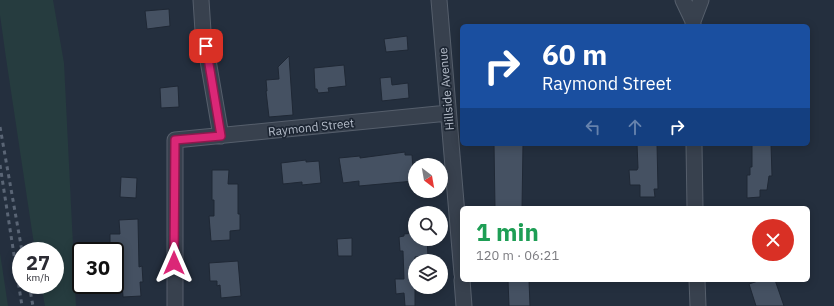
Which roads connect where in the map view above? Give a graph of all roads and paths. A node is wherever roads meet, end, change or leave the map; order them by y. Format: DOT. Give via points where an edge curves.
graph roads {
  1 [pos="201,0"];
  2 [pos="439,0"];
  3 [pos="683,0"];
  4 [pos="701,0"];
  5 [pos="693,23"];
  6 [pos="448,113"];
  7 [pos="221,136"];
  8 [pos="694,146"];
  9 [pos="695,206"];
  10 [pos="460,251"];
  11 [pos="462,282"];
  12 [pos="697,282"];
  13 [pos="175,306"];
  14 [pos="464,306"];
  15 [pos="698,306"];
  1 -- 7 [label="street" via="203,31"];
  2 -- 6 [label="street, Hillside Avenue"];
  3 -- 5 [label="street"];
  4 -- 5 [label="street"];
  6 -- 7 [label="street, Raymond Street"];
  6 -- 10 [label="street, Hillside Avenue"];
  7 -- 13 [label="street, Raymond Street" via="175,140"];
  8 -- 9 [label="street"];
  11 -- 14 [label="street"];
  12 -- 15 [label="street"];
}
